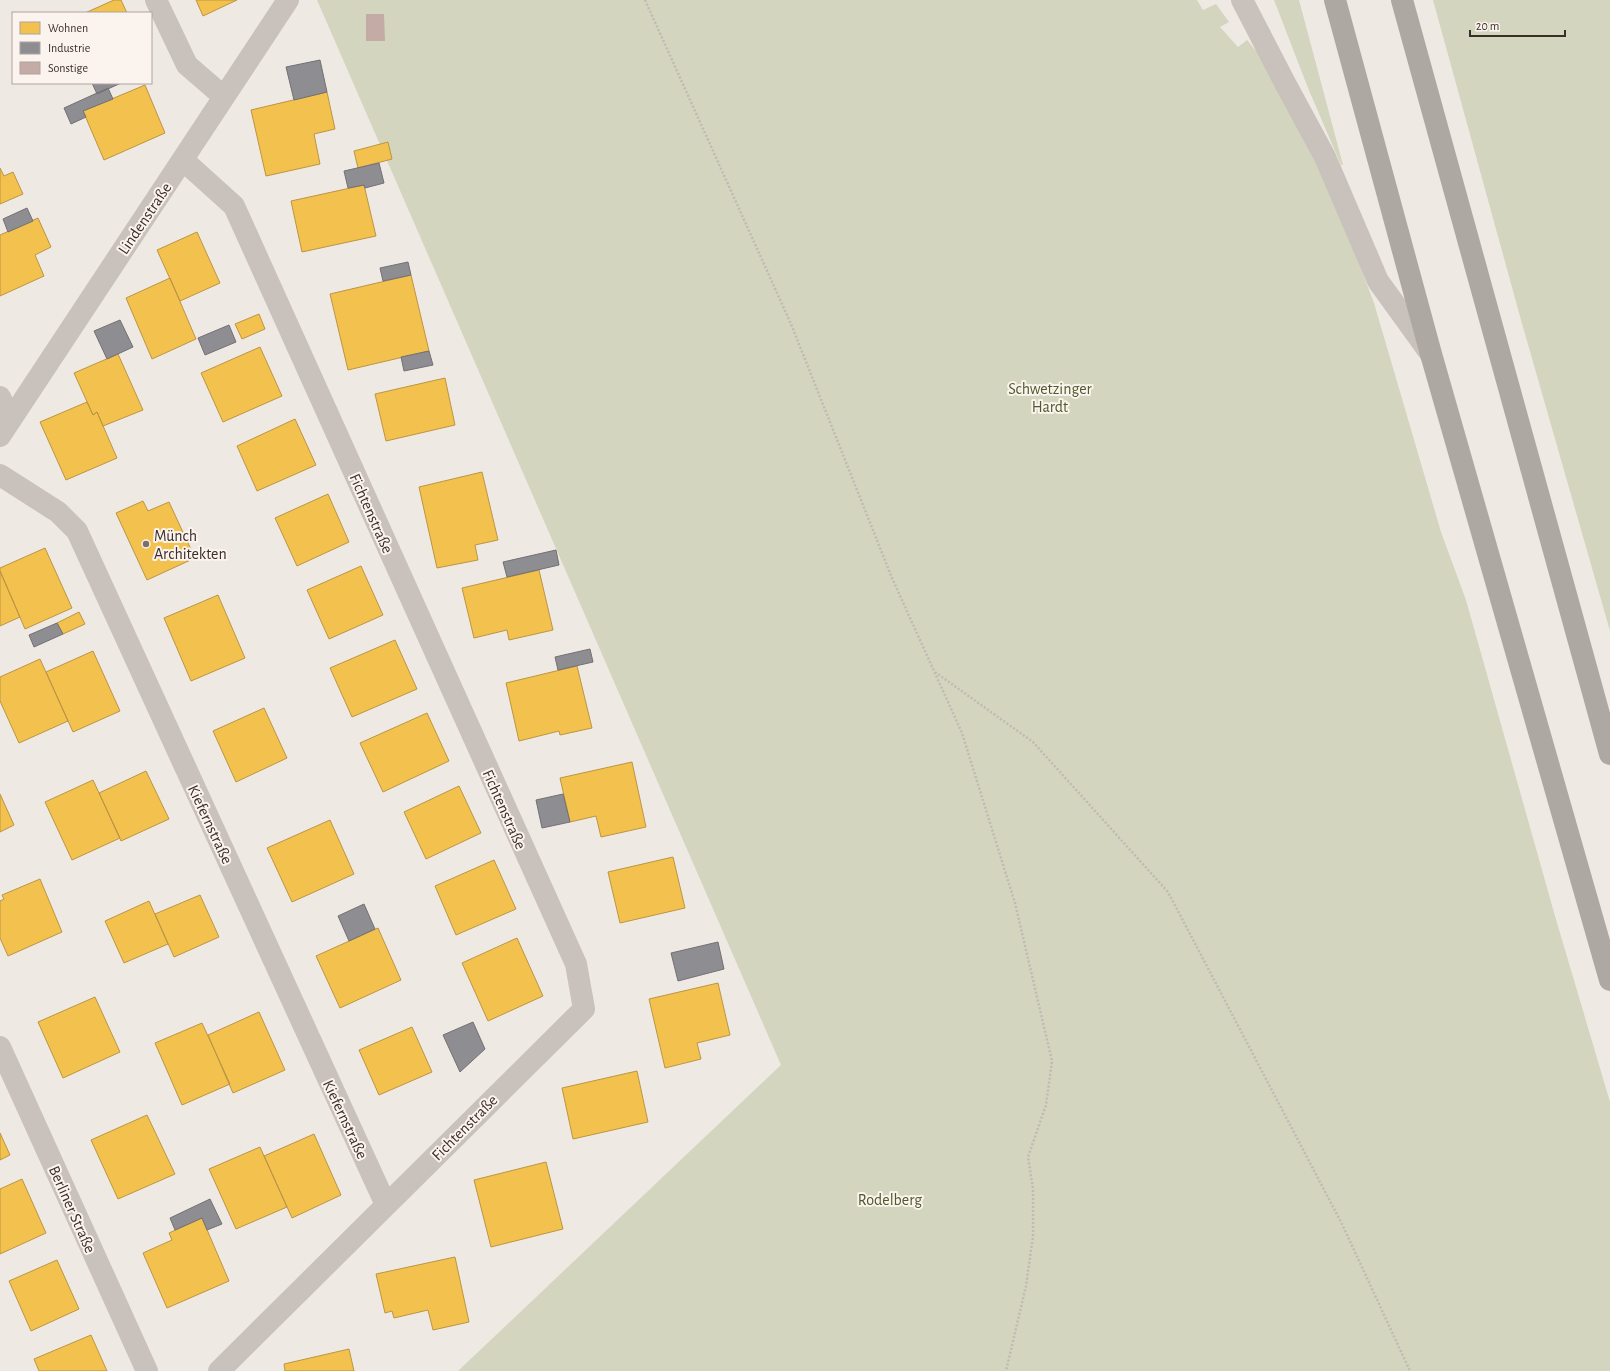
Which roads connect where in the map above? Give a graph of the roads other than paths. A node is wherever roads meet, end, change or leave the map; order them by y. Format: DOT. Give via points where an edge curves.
graph roads {
  1 [pos="156,0"];
  2 [pos="288,0"];
  3 [pos="1242,0"];
  4 [pos="1334,0"];
  5 [pos="1402,0"];
  6 [pos="224,97"];
  7 [pos="183,160"];
  8 [pos="1431,354"];
  9 [pos="0,397"];
  10 [pos="5,428"];
  11 [pos="0,475"];
  12 [pos="1610,754"];
  13 [pos="1610,980"];
  14 [pos="0,1047"];
  15 [pos="386,1205"];
  16 [pos="147,1371"];
  17 [pos="219,1371"];
  1 -- 6 [label="street" via="187,65"];
  2 -- 6 [label="street, Lindenstraße"];
  3 -- 8 [label="street" via="1325,157 1378,281"];
  4 -- 8 [label="highway"];
  5 -- 12 [label="highway"];
  6 -- 7 [label="street, Lindenstraße"];
  7 -- 10 [label="street, Lindenstraße"];
  7 -- 15 [label="street, Fichtenstraße" via="234,206 577,972 584,1009"];
  8 -- 13 [label="highway"];
  9 -- 10 [label="street"];
  11 -- 15 [label="street, Kiefernstraße" via="58,512 77,531"];
  14 -- 16 [label="street, Berliner Straße"];
  15 -- 17 [label="street, Fichtenstraße"];
}
